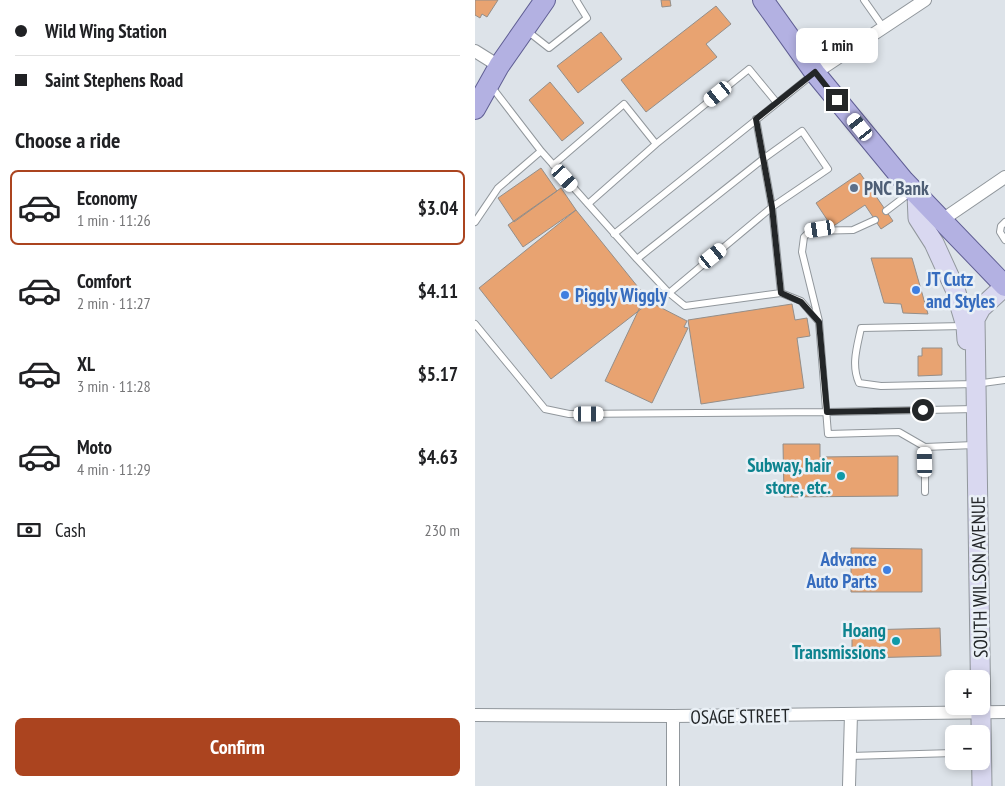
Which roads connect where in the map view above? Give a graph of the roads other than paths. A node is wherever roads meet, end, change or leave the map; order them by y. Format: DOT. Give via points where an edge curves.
graph roads {
  1 [pos="545,0"];
  2 [pos="576,0"];
  3 [pos="763,0"];
  4 [pos="864,0"];
  5 [pos="925,0"];
  6 [pos="883,28"];
  7 [pos="525,29"];
  8 [pos="475,51"];
  9 [pos="499,66"];
  10 [pos="815,72"];
  11 [pos="489,84"];
  12 [pos="777,103"];
  13 [pos="475,109"];
  14 [pos="756,119"];
  15 [pos="656,144"];
  16 [pos="541,151"];
  17 [pos="763,159"];
  18 [pos="553,165"];
  19 [pos="1005,177"];
  20 [pos="915,193"];
  21 [pos="587,204"];
  22 [pos="772,207"];
  23 [pos="886,211"];
  24 [pos="875,220"];
  25 [pos="942,220"];
  26 [pos="475,222"];
  27 [pos="1005,222"];
  28 [pos="614,234"];
  29 [pos="1005,240"];
  30 [pos="637,259"];
  31 [pos="1005,286"];
  32 [pos="669,293"];
  33 [pos="781,293"];
  34 [pos="819,322"];
  35 [pos="475,324"];
  36 [pos="966,326"];
  37 [pos="975,376"];
  38 [pos="1005,380"];
  39 [pos="975,409"];
  40 [pos="827,412"];
  41 [pos="977,444"];
  42 [pos="925,447"];
  43 [pos="925,492"];
  44 [pos="981,670"];
  45 [pos="990,712"];
  46 [pos="1005,712"];
  47 [pos="945,713"];
  48 [pos="851,714"];
  49 [pos="475,715"];
  50 [pos="673,716"];
  51 [pos="945,753"];
  52 [pos="850,756"];
  53 [pos="982,770"];
  54 [pos="673,786"];
  55 [pos="849,786"];
  56 [pos="982,786"];
  1 -- 7 [label="main road"];
  2 -- 7 [label="lane" via="587,18 549,48"];
  3 -- 10 [label="main road"];
  4 -- 6 [label="lane"];
  5 -- 6 [label="street"];
  6 -- 10 [label="street"];
  7 -- 9 [label="main road"];
  8 -- 9 [label="street"];
  9 -- 11 [label="main road"];
  10 -- 12 [label="lane"];
  10 -- 20 [label="main road"];
  11 -- 13 [label="main road"];
  11 -- 16 [label="lane"];
  12 -- 14 [label="lane"];
  12 -- 15 [label="lane" via="749,69"];
  14 -- 17 [label="lane"];
  14 -- 28 [label="lane"];
  15 -- 18 [label="lane" via="624,104"];
  15 -- 21 [label="lane"];
  16 -- 18 [label="lane"];
  16 -- 26 [label="lane" via="498,188"];
  17 -- 22 [label="lane"];
  17 -- 22 [label="lane" via="802,131 828,169"];
  17 -- 30 [label="lane"];
  18 -- 21 [label="lane"];
  19 -- 25 [label="street"];
  20 -- 23 [label="lane"];
  20 -- 25 [label="main road"];
  20 -- 36 [label="main road, SOUTH WILSON AVENUE" via="918,218 955,289"];
  21 -- 28 [label="lane"];
  22 -- 32 [label="lane"];
  22 -- 33 [label="lane"];
  24 -- 34 [label="lane" via="853,230 820,229 810,231 804,237 802,252"];
  25 -- 31 [label="main road"];
  27 -- 29 [label="lane" via="1000,232"];
  28 -- 30 [label="lane"];
  30 -- 32 [label="lane"];
  31 -- 37 [label="main road, SOUTH WILSON AVENUE" via="981,308 975,319"];
  32 -- 33 [label="lane" via="685,306"];
  33 -- 34 [label="lane" via="801,302"];
  34 -- 40 [label="lane"];
  35 -- 40 [label="lane" via="545,409 569,414"];
  36 -- 37 [label="main road, SOUTH WILSON AVENUE"];
  36 -- 37 [label="lane" via="861,328 855,374 859,383 881,386"];
  37 -- 38 [label="lane"];
  37 -- 39 [label="main road, SOUTH WILSON AVENUE"];
  39 -- 40 [label="lane"];
  39 -- 41 [label="main road, SOUTH WILSON AVENUE"];
  40 -- 42 [label="lane" via="828,434 899,432"];
  41 -- 42 [label="lane"];
  41 -- 44 [label="main road, SOUTH WILSON AVENUE"];
  42 -- 43 [label="lane"];
  45 -- 46 [label="street, OSAGE STREET"];
  47 -- 48 [label="street, OSAGE STREET"];
  48 -- 50 [label="street, OSAGE STREET"];
  48 -- 52 [label="street"];
  49 -- 50 [label="street, OSAGE STREET"];
  50 -- 54 [label="street"];
  51 -- 52 [label="lane"];
  52 -- 55 [label="street"];
  53 -- 56 [label="main road, SOUTH WILSON AVENUE"];
}
